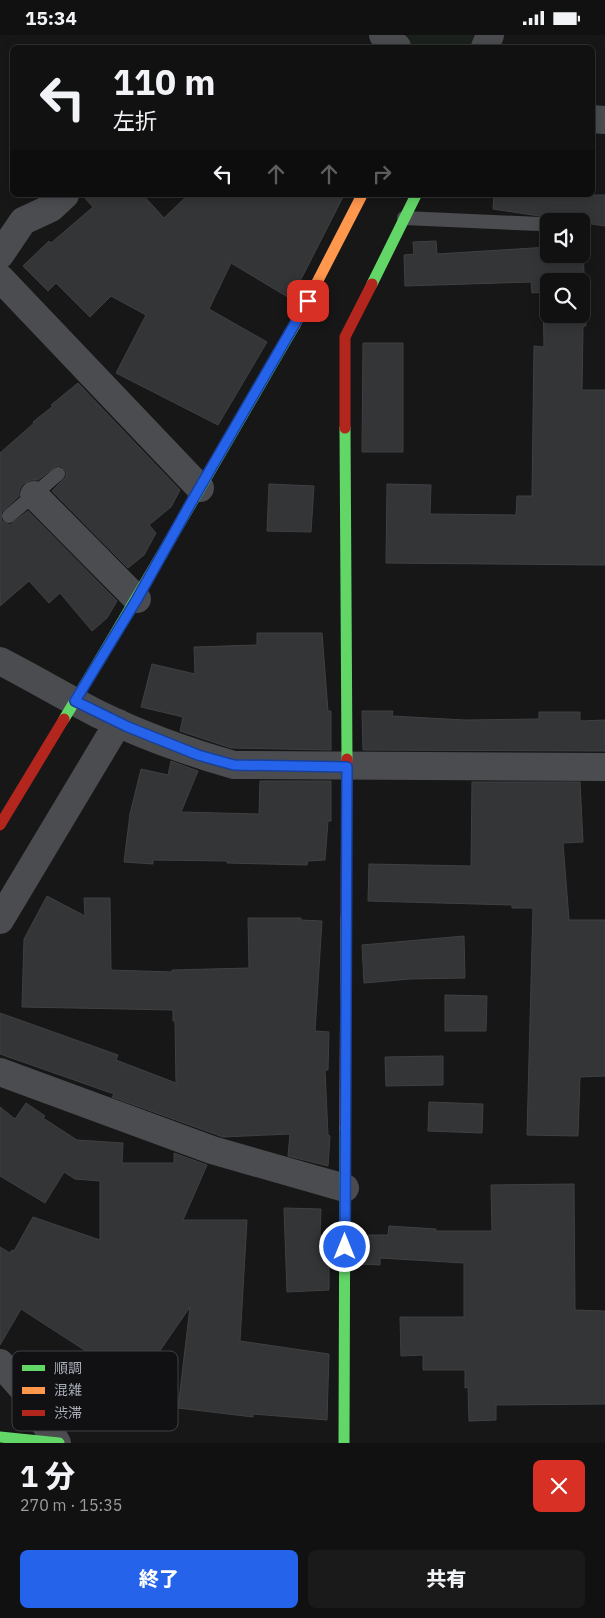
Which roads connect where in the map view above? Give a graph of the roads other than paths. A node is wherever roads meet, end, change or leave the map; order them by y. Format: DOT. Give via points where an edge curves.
graph roads {
  1 [pos="383,35"];
  2 [pos="395,45"];
  3 [pos="63,197"];
  4 [pos="361,197"];
  5 [pos="415,197"];
  6 [pos="404,218"];
  7 [pos="539,224"];
  8 [pos="0,255"];
  9 [pos="0,278"];
  10 [pos="58,474"];
  11 [pos="200,488"];
  12 [pos="34,495"];
  13 [pos="9,516"];
  14 [pos="137,599"];
  15 [pos="0,661"];
  16 [pos="75,701"];
  17 [pos="118,723"];
  18 [pos="347,767"];
  19 [pos="605,767"];
  20 [pos="0,825"];
  21 [pos="0,920"];
  22 [pos="0,1072"];
  23 [pos="345,1189"];
  24 [pos="0,1363"];
  25 [pos="12,1377"];
  26 [pos="50,1431"];
  27 [pos="0,1437"];
  28 [pos="58,1443"];
  29 [pos="344,1443"];
  1 -- 2 [label="street"];
  3 -- 8 [label="street" via="51,208 23,221"];
  4 -- 11 [label="street" via="299,318"];
  5 -- 6 [label="street"];
  6 -- 7 [label="lane"];
  6 -- 18 [label="street" via="345,337"];
  9 -- 11 [label="street"];
  10 -- 12 [label="lane"];
  11 -- 14 [label="street"];
  12 -- 13 [label="lane"];
  12 -- 14 [label="street"];
  14 -- 16 [label="street"];
  15 -- 16 [label="street"];
  16 -- 17 [label="street"];
  16 -- 20 [label="street"];
  17 -- 18 [label="street" via="198,755 234,765"];
  17 -- 21 [label="street"];
  18 -- 19 [label="street"];
  18 -- 23 [label="street"];
  22 -- 23 [label="street" via="212,1150"];
  23 -- 29 [label="street"];
  24 -- 25 [label="street"];
  26 -- 28 [label="street"];
  27 -- 28 [label="street"];
}
